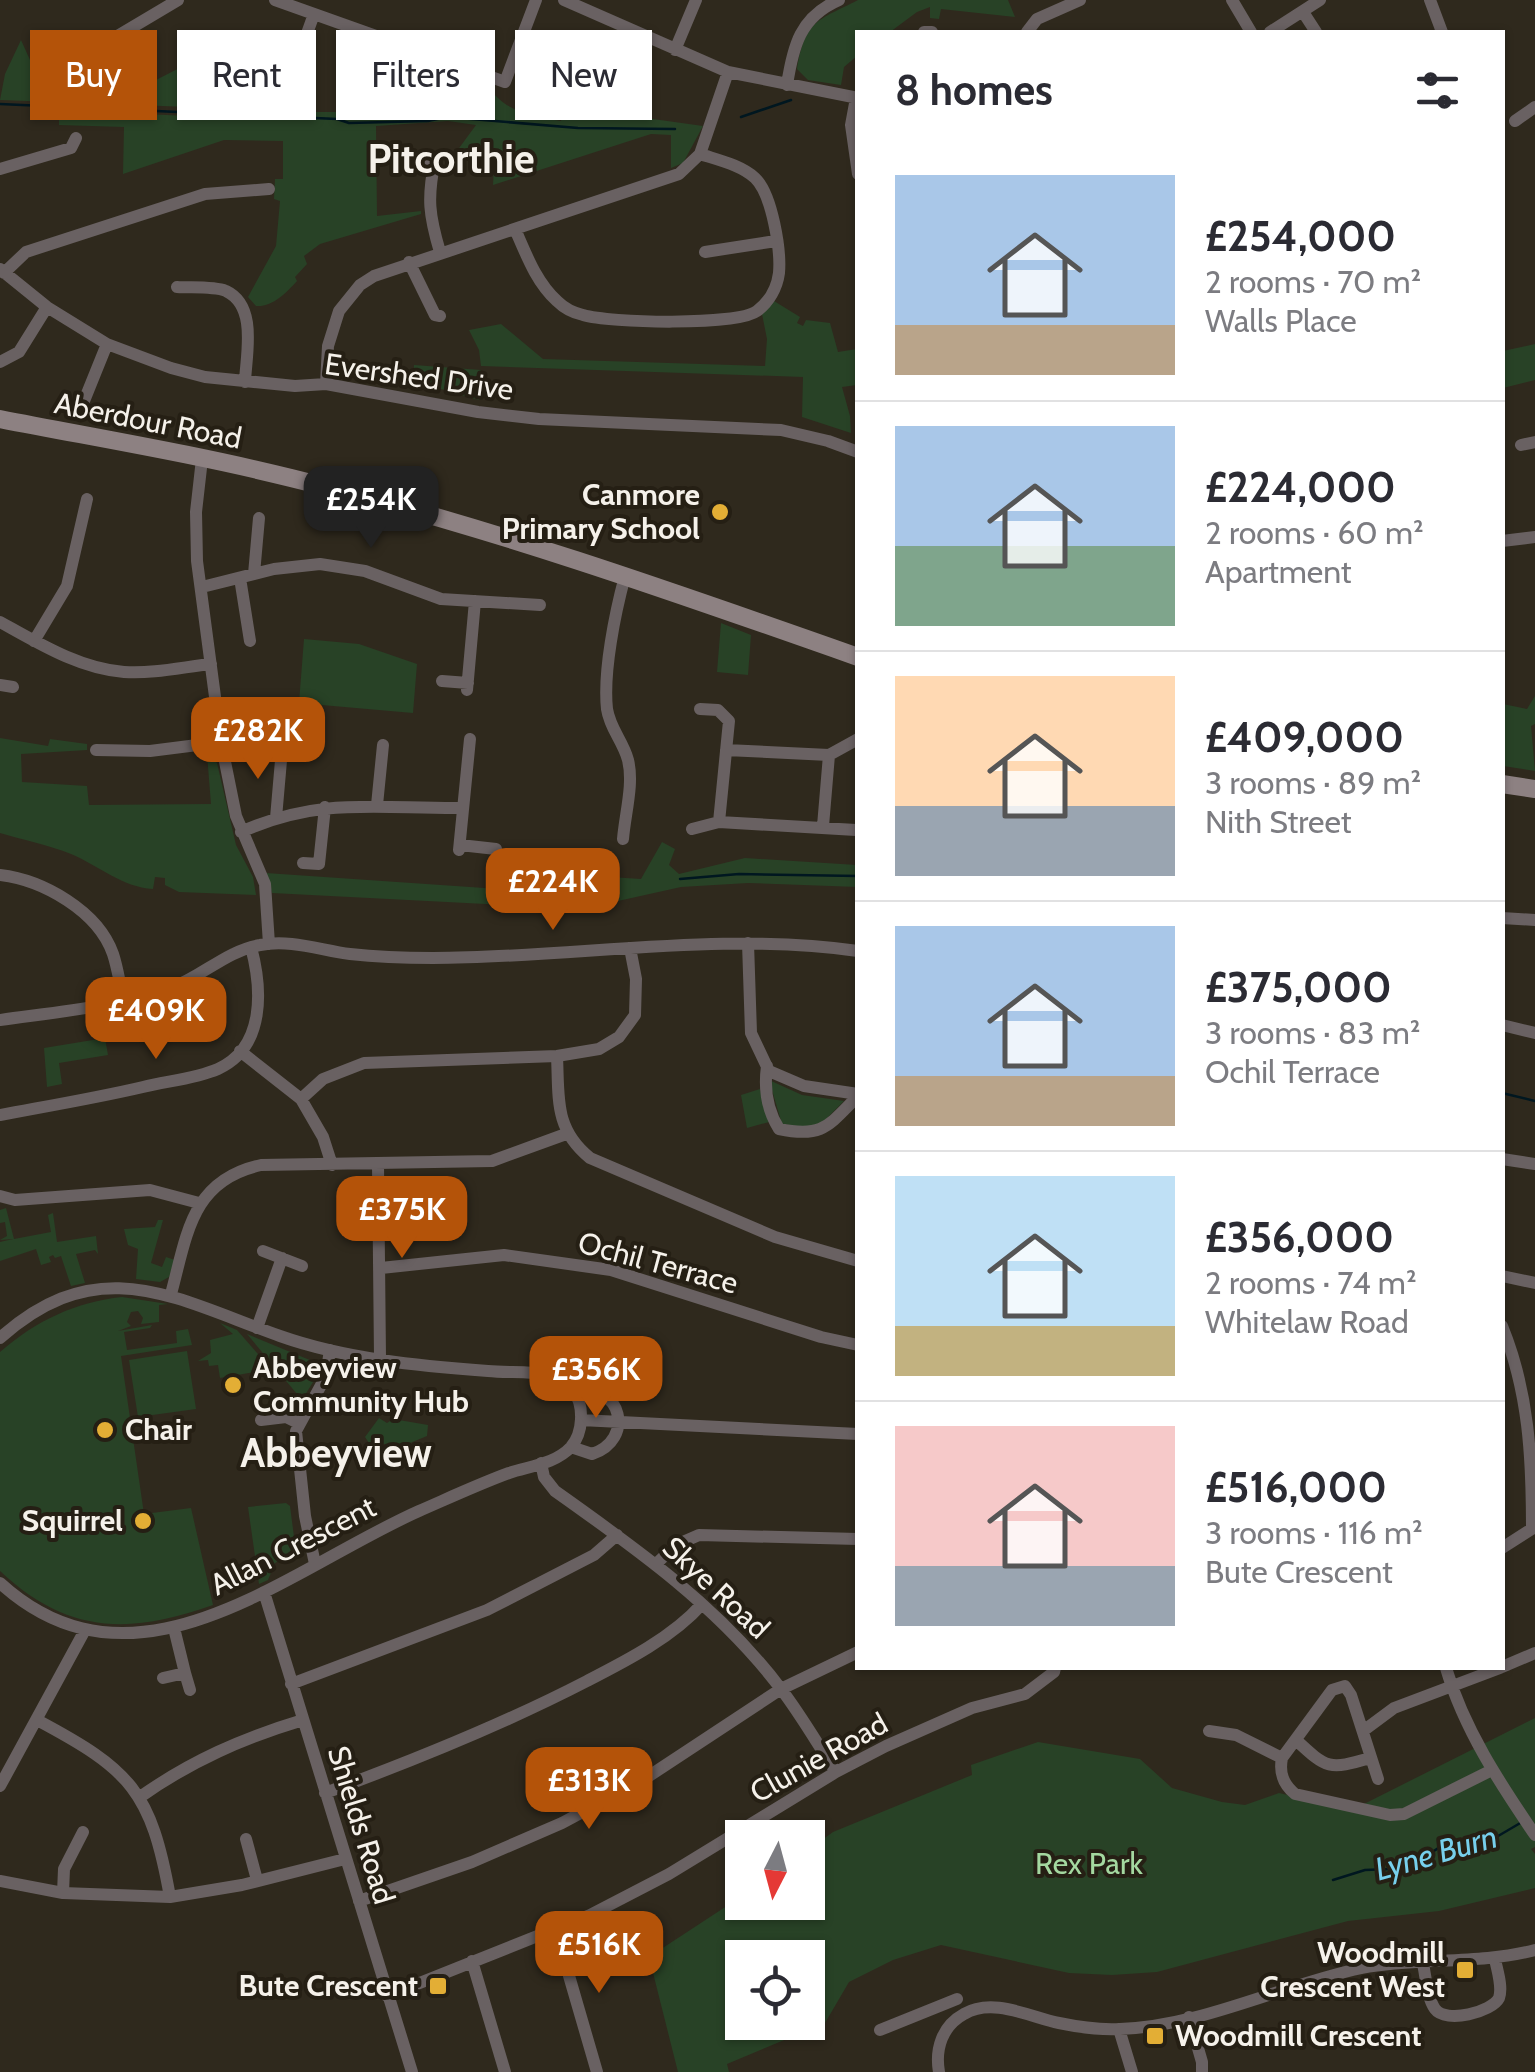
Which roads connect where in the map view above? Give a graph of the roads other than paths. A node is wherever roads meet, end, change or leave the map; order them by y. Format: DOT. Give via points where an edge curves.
graph roads {
  1 [pos="178,0"];
  2 [pos="276,0"];
  3 [pos="536,0"];
  4 [pos="564,0"];
  5 [pos="696,0"];
  6 [pos="839,0"];
  7 [pos="1080,0"];
  8 [pos="1232,0"];
  9 [pos="1320,0"];
  10 [pos="1430,0"];
  11 [pos="588,4"];
  12 [pos="1303,12"];
  13 [pos="314,14"];
  14 [pos="127,30"];
  15 [pos="308,30"];
  16 [pos="1029,30"];
  17 [pos="1250,30"];
  18 [pos="1273,30"];
  19 [pos="1315,30"];
  20 [pos="1441,30"];
  21 [pos="675,50"];
  22 [pos="728,72"];
  23 [pos="787,85"];
  24 [pos="855,98"];
  25 [pos="1535,108"];
  26 [pos="855,109"];
  27 [pos="1515,120"];
  28 [pos="76,138"];
  29 [pos="855,150"];
  30 [pos="700,154"];
  31 [pos="435,160"];
  32 [pos="0,169"];
  33 [pos="269,189"];
  34 [pos="514,229"];
  35 [pos="776,240"];
  36 [pos="440,252"];
  37 [pos="713,255"];
  38 [pos="409,262"];
  39 [pos="2,271"];
  40 [pos="178,288"];
  41 [pos="46,307"];
  42 [pos="440,316"];
  43 [pos="107,344"];
  44 [pos="0,362"];
  45 [pos="244,382"];
  46 [pos="326,384"];
  47 [pos="84,401"];
  48 [pos="0,420"];
  49 [pos="855,451"];
  50 [pos="202,460"];
  51 [pos="87,499"];
  52 [pos="259,518"];
  53 [pos="1535,537"];
  54 [pos="1505,541"];
  55 [pos="247,576"];
  56 [pos="625,576"];
  57 [pos="202,587"];
  58 [pos="475,601"];
  59 [pos="540,605"];
  60 [pos="0,622"];
  61 [pos="34,640"];
  62 [pos="250,641"];
  63 [pos="855,656"];
  64 [pos="211,664"];
  65 [pos="442,681"];
  66 [pos="700,709"];
  67 [pos="470,738"];
  68 [pos="220,742"];
  69 [pos="855,742"];
  70 [pos="383,745"];
  71 [pos="282,749"];
  72 [pos="96,750"];
  73 [pos="726,750"];
  74 [pos="829,755"];
  75 [pos="1505,784"];
  76 [pos="1535,789"];
  77 [pos="377,805"];
  78 [pos="325,807"];
  79 [pos="463,808"];
  80 [pos="276,818"];
  81 [pos="719,822"];
  82 [pos="823,826"];
  83 [pos="692,830"];
  84 [pos="855,830"];
  85 [pos="241,832"];
  86 [pos="623,838"];
  87 [pos="496,848"];
  88 [pos="303,863"];
  89 [pos="0,874"];
  90 [pos="1505,918"];
  91 [pos="1535,920"];
  92 [pos="270,944"];
  93 [pos="748,944"];
  94 [pos="250,947"];
  95 [pos="630,948"];
  96 [pos="855,951"];
  97 [pos="124,1001"];
  98 [pos="0,1020"];
  99 [pos="1505,1026"];
  100 [pos="1535,1033"];
  101 [pos="240,1051"];
  102 [pos="557,1056"];
  103 [pos="767,1066"];
  104 [pos="855,1094"];
  105 [pos="855,1098"];
  106 [pos="302,1099"];
  107 [pos="0,1115"];
  108 [pos="566,1134"];
  109 [pos="1505,1159"];
  110 [pos="332,1164"];
  111 [pos="378,1164"];
  112 [pos="1535,1164"];
  113 [pos="0,1196"];
  114 [pos="198,1203"];
  115 [pos="263,1251"];
  116 [pos="282,1258"];
  117 [pos="855,1261"];
  118 [pos="302,1266"];
  119 [pos="381,1268"];
  120 [pos="1505,1277"];
  121 [pos="1535,1283"];
  122 [pos="171,1294"];
  123 [pos="256,1328"];
  124 [pos="1505,1335"];
  125 [pos="0,1338"];
  126 [pos="855,1344"];
  127 [pos="330,1350"];
  128 [pos="380,1358"];
  129 [pos="574,1391"];
  130 [pos="261,1420"];
  131 [pos="581,1420"];
  132 [pos="298,1423"];
  133 [pos="617,1423"];
  134 [pos="855,1434"];
  135 [pos="570,1447"];
  136 [pos="541,1464"];
  137 [pos="1533,1528"];
  138 [pos="617,1535"];
  139 [pos="855,1539"];
  140 [pos="1505,1546"];
  141 [pos="315,1564"];
  142 [pos="656,1564"];
  143 [pos="0,1583"];
  144 [pos="264,1592"];
  145 [pos="702,1604"];
  146 [pos="174,1628"];
  147 [pos="85,1630"];
  148 [pos="855,1653"];
  149 [pos="1535,1653"];
  150 [pos="1505,1666"];
  151 [pos="1054,1670"];
  152 [pos="1447,1670"];
  153 [pos="1494,1670"];
  154 [pos="185,1673"];
  155 [pos="163,1678"];
  156 [pos="292,1684"];
  157 [pos="1452,1686"];
  158 [pos="781,1689"];
  159 [pos="190,1690"];
  160 [pos="37,1720"];
  161 [pos="302,1720"];
  162 [pos="1208,1731"];
  163 [pos="1362,1731"];
  164 [pos="1296,1740"];
  165 [pos="1282,1758"];
  166 [pos="1370,1758"];
  167 [pos="1492,1770"];
  168 [pos="836,1772"];
  169 [pos="1378,1779"];
  170 [pos="0,1786"];
  171 [pos="326,1793"];
  172 [pos="140,1797"];
  173 [pos="84,1832"];
  174 [pos="1535,1835"];
  175 [pos="246,1838"];
  176 [pos="345,1860"];
  177 [pos="257,1880"];
  178 [pos="0,1882"];
  179 [pos="63,1894"];
  180 [pos="170,1897"];
  181 [pos="359,1901"];
  182 [pos="556,1931"];
  183 [pos="1535,1950"];
  184 [pos="1495,1959"];
  185 [pos="472,1961"];
  186 [pos="1423,1964"];
  187 [pos="388,1996"];
  188 [pos="957,1999"];
  189 [pos="922,2012"];
  190 [pos="1190,2017"];
  191 [pos="946,2028"];
  192 [pos="1119,2029"];
  193 [pos="880,2030"];
  194 [pos="412,2072"];
  195 [pos="505,2072"];
  196 [pos="597,2072"];
  197 [pos="939,2072"];
  198 [pos="1132,2072"];
  199 [pos="1202,2072"];
  1 -- 14 [label="street"];
  2 -- 13 [label="street"];
  3 -- 13 [label="street" via="502,88"];
  4 -- 11 [label="street"];
  5 -- 21 [label="street"];
  6 -- 23 [label="street" via="802,27"];
  7 -- 16 [label="street" via="1037,19"];
  8 -- 17 [label="street"];
  9 -- 12 [label="street"];
  10 -- 20 [label="street"];
  11 -- 21 [label="street"];
  12 -- 18 [label="street"];
  12 -- 19 [label="street"];
  13 -- 15 [label="street"];
  21 -- 22 [label="street"];
  22 -- 23 [label="street"];
  22 -- 30 [label="street"];
  23 -- 24 [label="street"];
  25 -- 27 [label="street"];
  26 -- 29 [label="street"];
  28 -- 32 [label="street" via="71,148"];
  30 -- 34 [label="street" via="666,180"];
  30 -- 35 [label="street" via="757,180"];
  31 -- 36 [label="street" via="428,193"];
  33 -- 39 [label="street" via="205,194 34,249"];
  34 -- 35 [label="street" via="536,276 558,302 598,318 726,321 754,314 777,283"];
  34 -- 36 [label="street"];
  35 -- 37 [label="street"];
  36 -- 38 [label="street"];
  38 -- 42 [label="street"];
  38 -- 46 [label="street" via="374,276 338,311"];
  39 -- 41 [label="street, Evershed Drive"];
  40 -- 45 [label="street" via="198,283 229,293 245,313"];
  41 -- 43 [label="street, Evershed Drive"];
  41 -- 44 [label="street" via="19,352"];
  43 -- 45 [label="street, Evershed Drive" via="171,368"];
  43 -- 47 [label="street"];
  45 -- 46 [label="street, Evershed Drive"];
  46 -- 49 [label="street, Evershed Drive" via="524,417 781,430"];
  48 -- 50 [label="main road, Aberdour Road"];
  50 -- 56 [label="main road, Aberdour Road" via="432,516"];
  50 -- 57 [label="street" via="196,526"];
  51 -- 61 [label="street" via="67,586"];
  52 -- 55 [label="street"];
  53 -- 54 [label="street"];
  55 -- 57 [label="street"];
  55 -- 58 [label="street" via="295,565 341,565 441,599"];
  55 -- 62 [label="street"];
  56 -- 63 [label="main road, Aberdour Road"];
  56 -- 86 [label="street" via="606,703 630,773"];
  57 -- 64 [label="street"];
  58 -- 59 [label="street"];
  58 -- 65 [label="street" via="468,686"];
  60 -- 61 [label="street"];
  61 -- 64 [label="street" via="102,669 150,672"];
  64 -- 68 [label="street"];
  66 -- 73 [label="street" via="718,710 729,720"];
  67 -- 79 [label="street"];
  68 -- 72 [label="street"];
  68 -- 85 [label="street"];
  69 -- 74 [label="street"];
  70 -- 77 [label="street"];
  71 -- 80 [label="street"];
  73 -- 74 [label="street"];
  73 -- 81 [label="street"];
  74 -- 82 [label="street"];
  75 -- 76 [label="main road"];
  77 -- 78 [label="street"];
  77 -- 79 [label="street"];
  78 -- 80 [label="street"];
  78 -- 88 [label="street" via="319,864"];
  79 -- 87 [label="street" via="460,848"];
  80 -- 85 [label="street"];
  81 -- 82 [label="street"];
  81 -- 83 [label="street"];
  82 -- 84 [label="street"];
  85 -- 92 [label="street" via="265,884"];
  89 -- 97 [label="street" via="60,896 96,924 112,952"];
  90 -- 91 [label="street"];
  92 -- 94 [label="street"];
  92 -- 95 [label="street" via="432,958"];
  93 -- 95 [label="street"];
  93 -- 96 [label="street"];
  93 -- 103 [label="street" via="751,1032"];
  94 -- 97 [label="street" via="182,984"];
  94 -- 101 [label="street" via="260,1002"];
  95 -- 102 [label="street" via="635,1015 619,1037 599,1049"];
  97 -- 98 [label="street"];
  99 -- 100 [label="street"];
  101 -- 106 [label="street"];
  101 -- 107 [label="street" via="204,1074"];
  102 -- 106 [label="street" via="364,1062 322,1080"];
  102 -- 108 [label="street"];
  103 -- 104 [label="street" via="804,1086"];
  103 -- 105 [label="street" via="764,1084 779,1130 822,1129"];
  106 -- 110 [label="street"];
  108 -- 111 [label="street" via="492,1161"];
  108 -- 117 [label="street" via="590,1158 646,1185 775,1238"];
  109 -- 112 [label="street"];
  110 -- 111 [label="street"];
  110 -- 114 [label="street" via="245,1169"];
  111 -- 119 [label="street"];
  113 -- 114 [label="street" via="150,1190"];
  114 -- 122 [label="street"];
  115 -- 116 [label="street"];
  116 -- 118 [label="street"];
  116 -- 123 [label="street"];
  119 -- 126 [label="street, Ochil Terrace" via="504,1255 610,1270"];
  119 -- 128 [label="street"];
  120 -- 121 [label="street"];
  122 -- 123 [label="street"];
  122 -- 125 [label="street" via="87,1291 46,1305"];
  123 -- 127 [label="street"];
  124 -- 137 [label="street" via="1528,1418"];
  127 -- 128 [label="street"];
  127 -- 132 [label="street" via="326,1376"];
  128 -- 129 [label="street" via="548,1374"];
  129 -- 131 [label="street"];
  129 -- 133 [label="street" via="606,1396"];
  130 -- 132 [label="street" via="286,1417"];
  131 -- 133 [label="street"];
  131 -- 135 [label="street"];
  132 -- 141 [label="street"];
  133 -- 134 [label="street"];
  133 -- 135 [label="street" via="607,1448 592,1454"];
  135 -- 136 [label="street, Allan Crescent"];
  136 -- 138 [label="street, Skye Road" via="555,1491"];
  136 -- 141 [label="street, Allan Crescent" via="414,1513"];
  137 -- 140 [label="street"];
  138 -- 142 [label="street, Skye Road"];
  138 -- 156 [label="street" via="594,1555 487,1610"];
  139 -- 142 [label="street" via="699,1536 676,1545"];
  141 -- 144 [label="street, Allan Crescent"];
  142 -- 145 [label="street, Skye Road"];
  143 -- 147 [label="street, Allan Crescent" via="40,1614"];
  144 -- 146 [label="street, Allan Crescent"];
  144 -- 156 [label="street, Shields Road"];
  145 -- 158 [label="street, Skye Road"];
  145 -- 171 [label="street" via="624,1662 526,1713"];
  146 -- 147 [label="street, Allan Crescent" via="135,1634"];
  146 -- 154 [label="street"];
  147 -- 160 [label="street"];
  148 -- 158 [label="street"];
  149 -- 150 [label="street"];
  151 -- 168 [label="street, Clunie Road" via="1024,1694 972,1708"];
  152 -- 157 [label="street"];
  153 -- 157 [label="street"];
  154 -- 155 [label="street"];
  154 -- 159 [label="street"];
  156 -- 161 [label="street, Shields Road"];
  157 -- 163 [label="street" via="1394,1708"];
  157 -- 167 [label="street"];
  158 -- 168 [label="street, Skye Road"];
  158 -- 181 [label="street" via="646,1778 562,1822"];
  160 -- 170 [label="street"];
  160 -- 172 [label="street" via="114,1767"];
  161 -- 171 [label="street, Shields Road"];
  161 -- 172 [label="street" via="235,1742"];
  162 -- 165 [label="street" via="1236,1734"];
  163 -- 164 [label="street" via="1345,1686 1332,1690"];
  163 -- 166 [label="street"];
  164 -- 165 [label="street"];
  164 -- 166 [label="street" via="1330,1768"];
  165 -- 167 [label="street" via="1280,1771 1295,1794 1390,1815"];
  166 -- 169 [label="street"];
  167 -- 174 [label="street"];
  168 -- 182 [label="street, Clunie Road" via="670,1874"];
  171 -- 176 [label="street, Shields Road"];
  172 -- 180 [label="street" via="160,1839"];
  173 -- 179 [label="street" via="64,1869"];
  175 -- 177 [label="street"];
  176 -- 177 [label="street"];
  176 -- 181 [label="street, Shields Road"];
  177 -- 180 [label="street"];
  178 -- 179 [label="street"];
  179 -- 180 [label="street"];
  181 -- 187 [label="street, Shields Road"];
  182 -- 185 [label="street, Clunie Road"];
  182 -- 196 [label="street"];
  183 -- 184 [label="street"];
  184 -- 186 [label="street"];
  184 -- 186 [label="street" via="1498,2001 1452,2016 1434,2008"];
  185 -- 187 [label="street, Clunie Road"];
  185 -- 195 [label="street"];
  186 -- 190 [label="street" via="1352,1970"];
  187 -- 194 [label="street, Shields Road"];
  188 -- 189 [label="street"];
  189 -- 191 [label="street"];
  189 -- 193 [label="street"];
  190 -- 192 [label="street"];
  190 -- 199 [label="street"];
  191 -- 192 [label="street" via="983,2007"];
  191 -- 197 [label="street"];
  192 -- 198 [label="street"];
}
